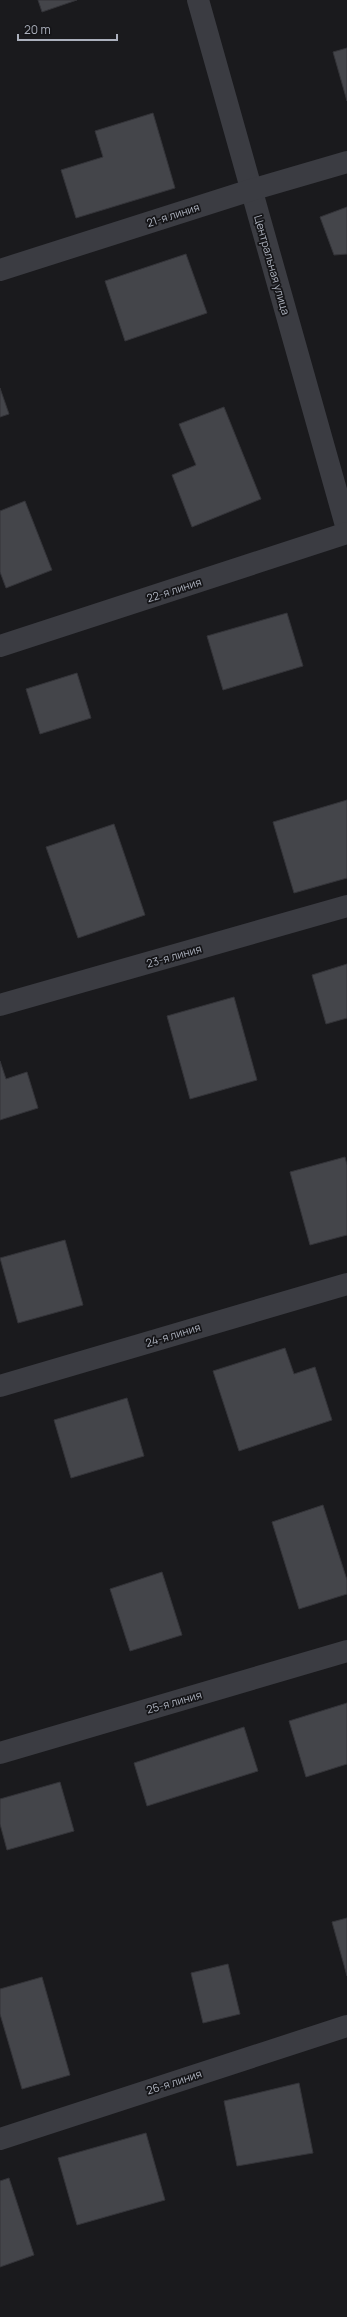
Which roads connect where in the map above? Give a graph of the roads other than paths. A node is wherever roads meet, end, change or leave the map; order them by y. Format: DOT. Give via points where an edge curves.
graph roads {
  1 [pos="198,0"];
  2 [pos="347,162"];
  3 [pos="251,190"];
  4 [pos="0,270"];
  5 [pos="347,530"];
  6 [pos="347,533"];
  7 [pos="0,646"];
  8 [pos="347,906"];
  9 [pos="0,1005"];
  10 [pos="347,1284"];
  11 [pos="0,1386"];
  12 [pos="347,1651"];
  13 [pos="0,1753"];
  14 [pos="347,2026"];
  15 [pos="0,2139"];
  1 -- 3 [label="street, Центральная улица"];
  2 -- 3 [label="street, 21-я линия"];
  3 -- 4 [label="street, 21-я линия"];
  3 -- 5 [label="street, Центральная улица"];
  6 -- 7 [label="street, 22-я линия"];
  8 -- 9 [label="street, 23-я линия"];
  10 -- 11 [label="street, 24-я линия"];
  12 -- 13 [label="street, 25-я линия"];
  14 -- 15 [label="street, 26-я линия"];
}
